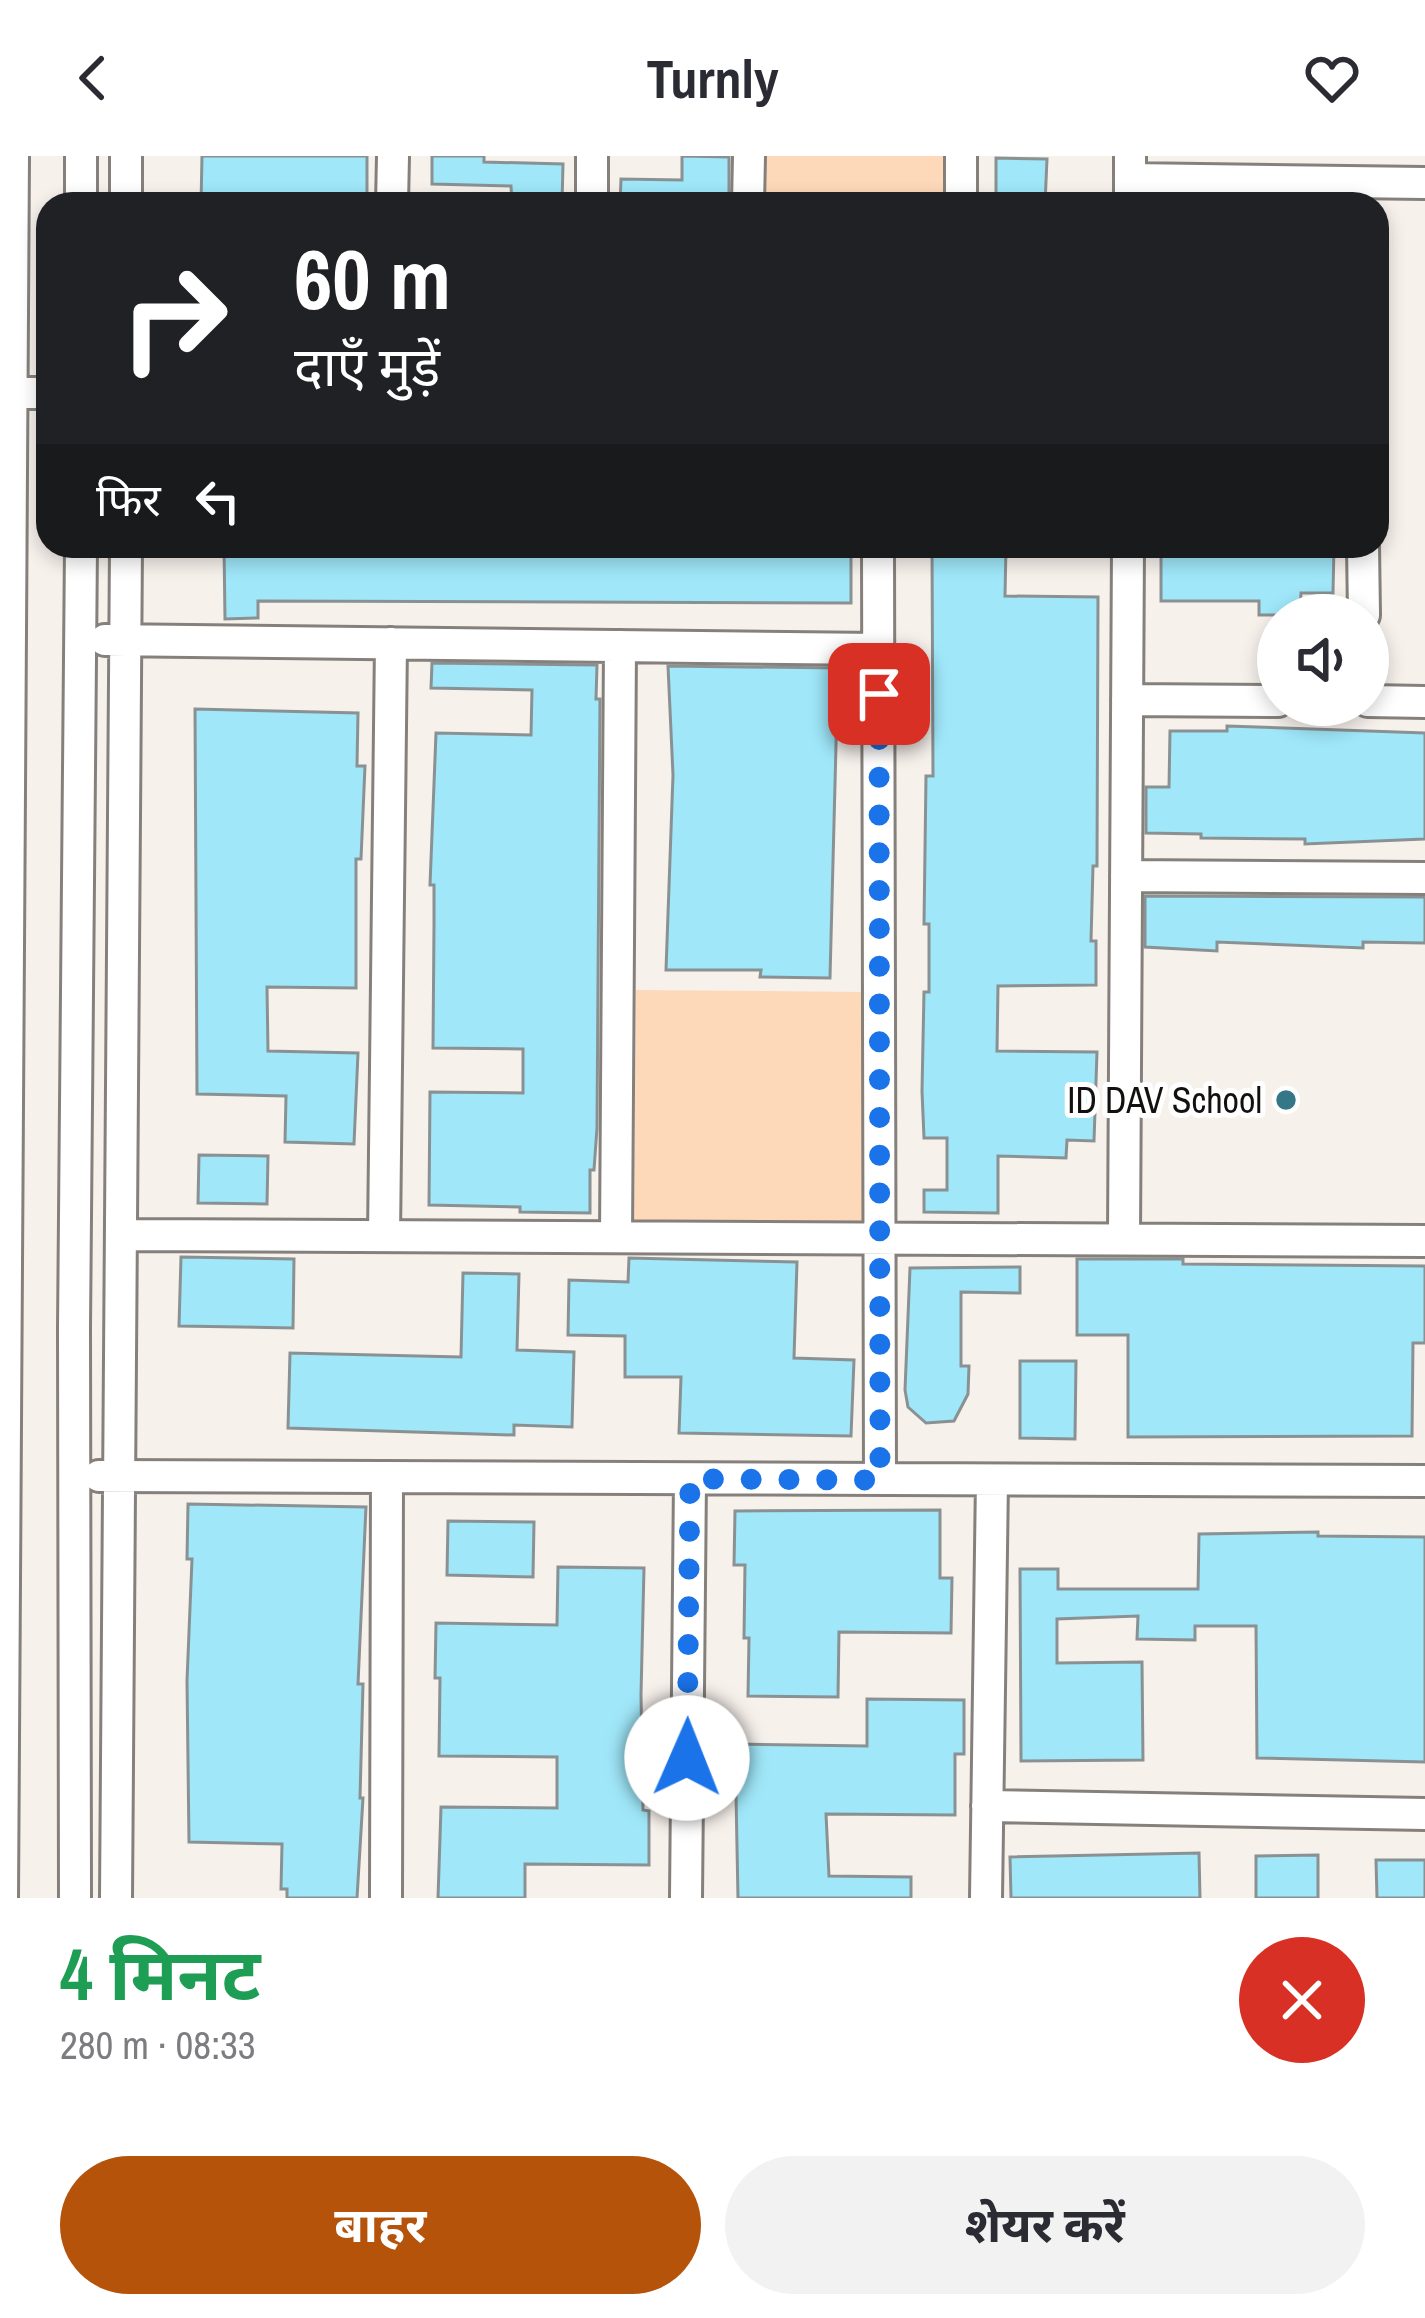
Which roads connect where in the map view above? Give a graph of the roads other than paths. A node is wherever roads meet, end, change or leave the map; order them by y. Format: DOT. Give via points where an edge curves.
graph roads {
  1 [pos="13,156"];
  2 [pos="81,156"];
  3 [pos="126,156"];
  4 [pos="393,156"];
  5 [pos="592,156"];
  6 [pos="749,156"];
  7 [pos="961,156"];
  8 [pos="1130,180"];
  9 [pos="1425,183"];
  10 [pos="81,192"];
  11 [pos="126,192"];
  12 [pos="392,192"];
  13 [pos="592,192"];
  14 [pos="748,192"];
  15 [pos="961,192"];
  16 [pos="1345,192"];
  17 [pos="1369,192"];
  18 [pos="5,393"];
  19 [pos="36,393"];
  20 [pos="81,558"];
  21 [pos="125,558"];
  22 [pos="878,558"];
  23 [pos="1128,558"];
  24 [pos="1364,558"];
  25 [pos="1364,594"];
  26 [pos="81,640"];
  27 [pos="125,640"];
  28 [pos="391,644"];
  29 [pos="620,646"];
  30 [pos="879,649"];
  31 [pos="1127,700"];
  32 [pos="1257,701"];
  33 [pos="1389,701"];
  34 [pos="1425,702"];
  35 [pos="1126,876"];
  36 [pos="1425,878"];
  37 [pos="121,1235"];
  38 [pos="384,1236"];
  39 [pos="616,1237"];
  40 [pos="880,1238"];
  41 [pos="1124,1239"];
  42 [pos="1425,1240"];
  43 [pos="74,1476"];
  44 [pos="119,1477"];
  45 [pos="387,1478"];
  46 [pos="690,1479"];
  47 [pos="880,1480"];
  48 [pos="992,1480"];
  49 [pos="1425,1481"];
  50 [pos="987,1806"];
  51 [pos="1425,1814"];
  52 [pos="2,1898"];
  53 [pos="75,1898"];
  54 [pos="116,1898"];
  55 [pos="386,1898"];
  56 [pos="686,1898"];
  57 [pos="986,1898"];
  1 -- 18 [label="street"];
  2 -- 10 [label="street"];
  3 -- 11 [label="street"];
  4 -- 12 [label="street"];
  5 -- 13 [label="street"];
  6 -- 14 [label="street"];
  7 -- 15 [label="street"];
  8 -- 16 [label="street"];
  9 -- 17 [label="street"];
  18 -- 19 [label="street"];
  18 -- 52 [label="street"];
  20 -- 26 [label="street"];
  21 -- 27 [label="street"];
  22 -- 30 [label="street"];
  23 -- 31 [label="street"];
  24 -- 25 [label="street"];
  26 -- 27 [label="street"];
  26 -- 43 [label="street"];
  27 -- 28 [label="street"];
  27 -- 37 [label="street"];
  28 -- 29 [label="street"];
  28 -- 38 [label="street"];
  29 -- 30 [label="street"];
  29 -- 39 [label="street"];
  30 -- 40 [label="street"];
  31 -- 32 [label="street"];
  31 -- 35 [label="street"];
  33 -- 34 [label="street"];
  35 -- 36 [label="street"];
  35 -- 41 [label="street"];
  37 -- 38 [label="street"];
  37 -- 44 [label="street"];
  38 -- 39 [label="street"];
  39 -- 40 [label="street"];
  40 -- 41 [label="street"];
  40 -- 47 [label="street"];
  41 -- 42 [label="street"];
  43 -- 44 [label="street"];
  43 -- 53 [label="street"];
  44 -- 45 [label="street"];
  44 -- 54 [label="street"];
  45 -- 46 [label="street"];
  45 -- 55 [label="street"];
  46 -- 47 [label="street"];
  46 -- 56 [label="street"];
  47 -- 48 [label="street"];
  48 -- 49 [label="street"];
  48 -- 50 [label="street"];
  50 -- 51 [label="street"];
  50 -- 57 [label="street"];
}
